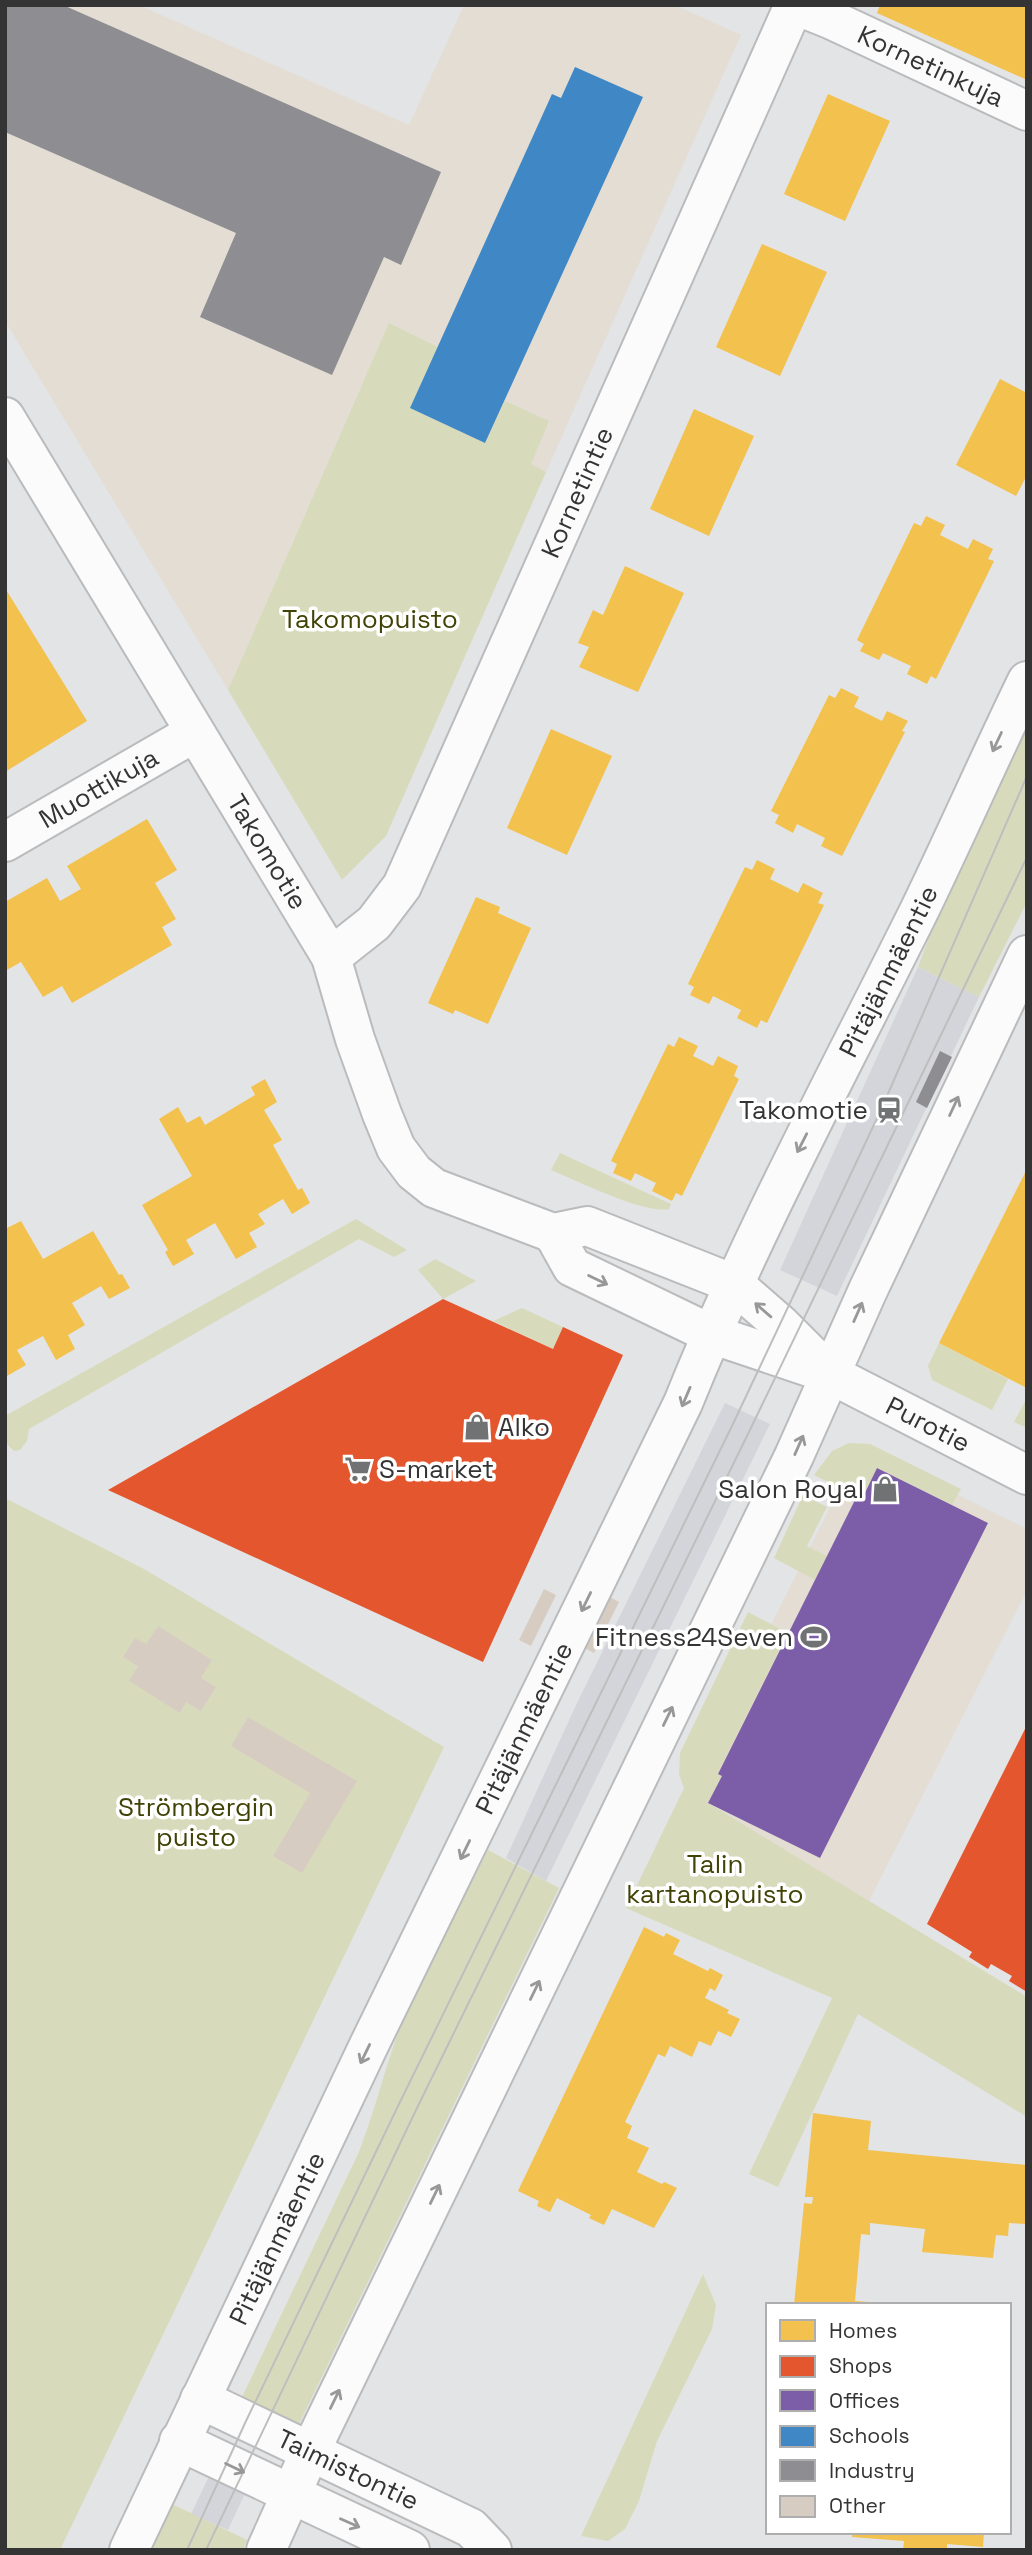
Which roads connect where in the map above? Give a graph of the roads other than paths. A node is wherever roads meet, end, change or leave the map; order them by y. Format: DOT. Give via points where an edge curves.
graph roads {
  1 [pos="794,5"];
  2 [pos="1027,111"];
  3 [pos="5,417"];
  4 [pos="1027,681"];
  5 [pos="194,733"];
  6 [pos="5,842"];
  7 [pos="1027,955"];
  8 [pos="331,957"];
  9 [pos="552,1233"];
  10 [pos="734,1284"];
  11 [pos="711,1334"];
  12 [pos="830,1374"];
  13 [pos="1027,1475"];
  14 [pos="200,2399"];
  15 [pos="179,2441"];
  16 [pos="310,2452"];
  17 [pos="290,2495"];
  18 [pos="129,2550"];
  19 [pos="266,2550"];
  20 [pos="410,2550"];
  21 [pos="492,2550"];
  1 -- 2 [label="street, Kornetinkuja"];
  1 -- 8 [label="street, Kornetintie" via="402,886 374,923"];
  3 -- 5 [label="street, Takomotie"];
  4 -- 10 [label="street, Pitäjänmäentie, one-way"];
  5 -- 6 [label="street, Muottikuja"];
  5 -- 8 [label="street, Takomotie"];
  12 -- 7 [label="street, one-way"];
  8 -- 9 [label="street, Takomotie" via="382,1114 396,1148 414,1172 434,1188"];
  9 -- 10 [label="street" via="587,1226"];
  9 -- 11 [label="street, one-way" via="572,1267"];
  10 -- 11 [label="street, Pitäjänmäentie"];
  12 -- 10 [label="street, one-way"];
  11 -- 12 [label="street"];
  11 -- 14 [label="street, Pitäjänmäentie, one-way" via="684,1403"];
  12 -- 13 [label="street, Purotie"];
  16 -- 12 [label="street, one-way"];
  14 -- 15 [label="street, Pitäjänmäentie"];
  14 -- 16 [label="street, Taimistontie"];
  15 -- 17 [label="street, Taimistontie, one-way"];
  15 -- 18 [label="street, Pitäjänmäentie"];
  16 -- 17 [label="street"];
  16 -- 21 [label="street, Taimistontie" via="471,2528"];
  17 -- 19 [label="street"];
  17 -- 20 [label="street, Taimistontie, one-way"];
}
